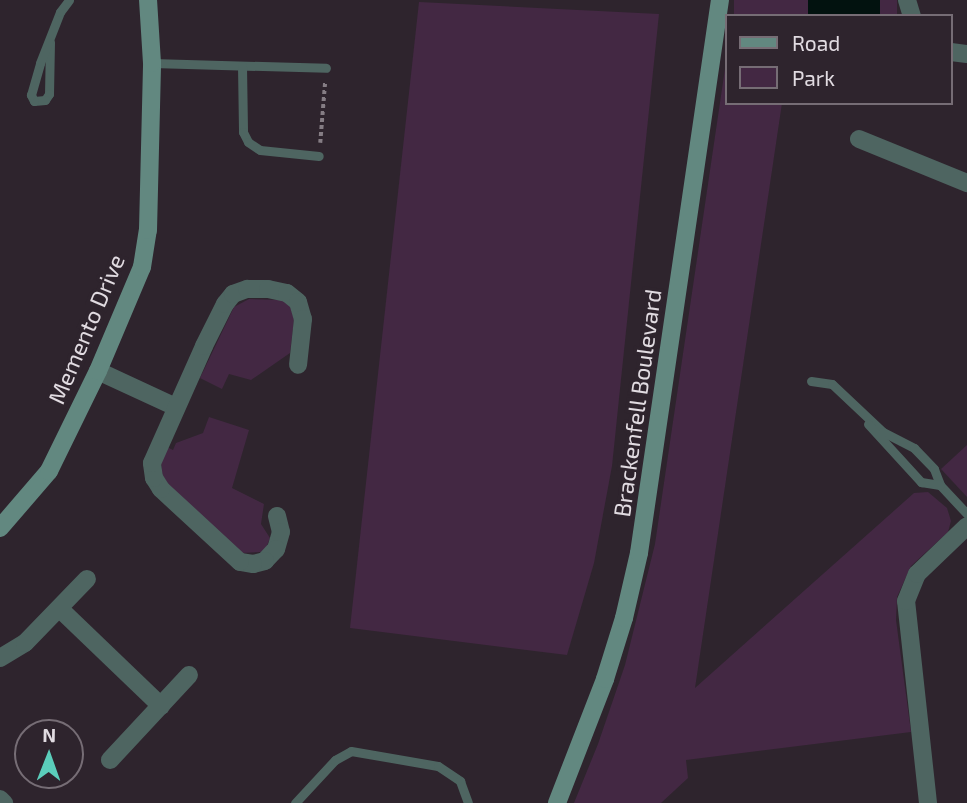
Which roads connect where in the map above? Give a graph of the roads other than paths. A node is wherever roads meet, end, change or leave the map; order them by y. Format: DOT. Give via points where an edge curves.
graph roads {
  1 [pos="69,0"];
  2 [pos="148,0"];
  3 [pos="720,0"];
  4 [pos="50,42"];
  5 [pos="152,63"];
  6 [pos="242,66"];
  7 [pos="326,68"];
  8 [pos="859,139"];
  9 [pos="319,156"];
  10 [pos="967,183"];
  11 [pos="298,365"];
  12 [pos="98,371"];
  13 [pos="811,381"];
  14 [pos="176,407"];
  15 [pos="862,414"];
  16 [pos="940,485"];
  17 [pos="967,514"];
  18 [pos="277,516"];
  19 [pos="967,526"];
  20 [pos="0,528"];
  21 [pos="87,579"];
  22 [pos="60,609"];
  23 [pos="0,658"];
  24 [pos="190,675"];
  25 [pos="161,706"];
  26 [pos="110,760"];
  27 [pos="0,799"];
  28 [pos="4,803"];
  29 [pos="295,803"];
  30 [pos="468,803"];
  31 [pos="557,803"];
  32 [pos="928,803"];
  1 -- 4 [label="lane"];
  2 -- 5 [label="street, Memento Drive"];
  3 -- 31 [label="street, Brackenfell Boulevard" via="639,553 605,679"];
  4 -- 4 [label="lane" via="32,89 34,101 49,94"];
  5 -- 6 [label="lane"];
  5 -- 12 [label="street, Memento Drive" via="145,252"];
  6 -- 7 [label="lane"];
  6 -- 9 [label="lane" via="243,132 251,146"];
  8 -- 10 [label="street"];
  11 -- 14 [label="street" via="303,320 298,302 287,293 268,289 240,290 225,304"];
  12 -- 14 [label="street"];
  12 -- 20 [label="street, Memento Drive" via="45,479"];
  13 -- 15 [label="lane" via="832,384"];
  14 -- 18 [label="street" via="152,463 161,489 234,559 246,564 265,561 276,549 281,532"];
  15 -- 16 [label="lane" via="883,432 914,448 934,469"];
  15 -- 16 [label="lane" via="921,482"];
  16 -- 17 [label="lane"];
  19 -- 32 [label="street" via="917,574 906,601"];
  21 -- 22 [label="street"];
  22 -- 23 [label="street" via="25,643"];
  22 -- 25 [label="street"];
  24 -- 25 [label="street"];
  25 -- 26 [label="street"];
  27 -- 28 [label="street"];
  29 -- 30 [label="lane" via="335,760 351,751 438,766 460,782"];
}
